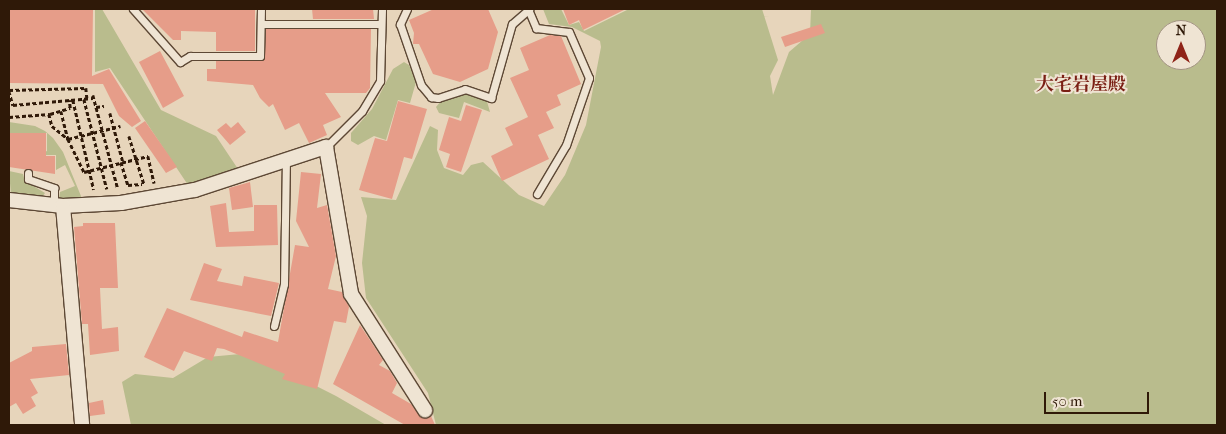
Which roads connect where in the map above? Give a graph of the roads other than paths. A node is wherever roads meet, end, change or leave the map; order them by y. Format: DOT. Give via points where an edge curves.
graph roads {
  1 [pos="133,9"];
  2 [pos="261,9"];
  3 [pos="382,9"];
  4 [pos="407,9"];
  5 [pos="529,9"];
  6 [pos="261,24"];
  7 [pos="380,24"];
  8 [pos="326,148"];
  9 [pos="286,162"];
  10 [pos="28,173"];
  11 [pos="54,188"];
  12 [pos="63,189"];
  13 [pos="538,194"];
  14 [pos="9,200"];
  15 [pos="59,206"];
  16 [pos="274,326"];
  17 [pos="426,410"];
  18 [pos="82,425"];
  1 -- 6 [label="lane" via="180,62 190,56 260,56"];
  2 -- 6 [label="lane"];
  3 -- 7 [label="lane"];
  4 -- 5 [label="lane" via="400,24 421,85 431,97 438,98 465,89 491,98 512,24"];
  5 -- 13 [label="lane" via="536,28 569,32 589,78 566,145"];
  6 -- 7 [label="lane"];
  7 -- 8 [label="lane" via="380,81 362,111"];
  8 -- 9 [label="street"];
  8 -- 17 [label="street" via="351,294"];
  9 -- 15 [label="street" via="195,190 121,203"];
  9 -- 16 [label="lane" via="284,284"];
  10 -- 11 [label="lane" via="28,179"];
  11 -- 12 [label="lane"];
  11 -- 15 [label="lane"];
  14 -- 15 [label="street"];
  15 -- 18 [label="street"];
}
